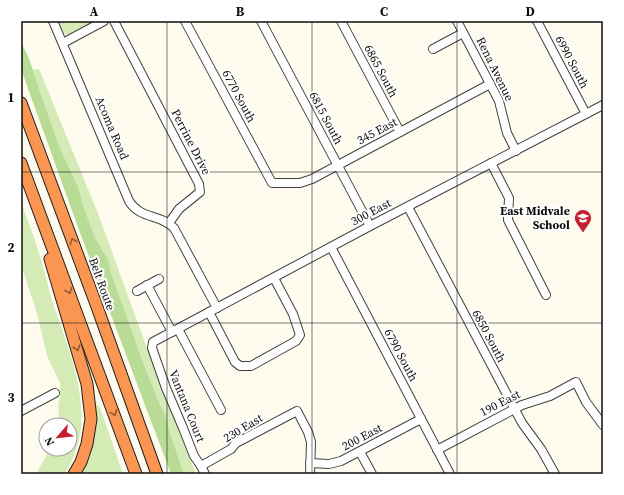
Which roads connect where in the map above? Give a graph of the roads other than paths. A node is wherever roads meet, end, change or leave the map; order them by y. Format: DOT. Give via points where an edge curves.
graph roads {
  1 [pos="53,21"];
  2 [pos="104,21"];
  3 [pos="114,21"];
  4 [pos="185,21"];
  5 [pos="261,21"];
  6 [pos="341,21"];
  7 [pos="457,21"];
  8 [pos="537,21"];
  9 [pos="463,33"];
  10 [pos="62,43"];
  11 [pos="433,48"];
  12 [pos="490,84"];
  13 [pos="21,103"];
  14 [pos="603,105"];
  15 [pos="586,114"];
  16 [pos="400,132"];
  17 [pos="516,150"];
  18 [pos="21,163"];
  19 [pos="491,163"];
  20 [pos="338,165"];
  21 [pos="272,183"];
  22 [pos="408,207"];
  23 [pos="169,223"];
  24 [pos="370,226"];
  25 [pos="331,247"];
  26 [pos="274,278"];
  27 [pos="159,279"];
  28 [pos="148,285"];
  29 [pos="137,291"];
  30 [pos="546,295"];
  31 [pos="217,308"];
  32 [pos="209,312"];
  33 [pos="175,330"];
  34 [pos="152,344"];
  35 [pos="55,393"];
  36 [pos="514,409"];
  37 [pos="221,410"];
  38 [pos="21,411"];
  39 [pos="421,419"];
  40 [pos="603,425"];
  41 [pos="437,450"];
  42 [pos="360,452"];
  43 [pos="310,463"];
  44 [pos="201,466"];
  45 [pos="74,474"];
  46 [pos="136,474"];
  47 [pos="158,474"];
  48 [pos="205,474"];
  49 [pos="310,474"];
  50 [pos="372,474"];
  51 [pos="450,474"];
  52 [pos="555,474"];
  1 -- 10 [label="street, Acoma Road"];
  2 -- 10 [label="street"];
  3 -- 23 [label="street, Perrine Drive" via="199,184 200,192 179,210"];
  4 -- 21 [label="street, 6770 South"];
  5 -- 20 [label="street, 6815 South"];
  6 -- 16 [label="street, 6865 South"];
  7 -- 9 [label="street, Rena Avenue"];
  8 -- 15 [label="street, 6990 South"];
  9 -- 11 [label="street"];
  9 -- 12 [label="street, Rena Avenue"];
  10 -- 23 [label="street, Acoma Road" via="133,208"];
  12 -- 16 [label="street, 345 East"];
  12 -- 17 [label="street, Rena Avenue" via="499,101 507,133"];
  47 -- 13 [label="highway, Belt Route, one-way"];
  14 -- 15 [label="street, 300 East"];
  15 -- 17 [label="street, 300 East"];
  16 -- 20 [label="street, 345 East"];
  17 -- 19 [label="street, 300 East"];
  18 -- 45 [label="highway, one-way" via="87,384 91,419 87,444"];
  18 -- 46 [label="highway, one-way"];
  19 -- 22 [label="street, 300 East"];
  19 -- 30 [label="street" via="509,198 508,220"];
  20 -- 21 [label="street, 345 East" via="306,182"];
  20 -- 24 [label="street, 6815 South"];
  22 -- 24 [label="street, 300 East"];
  22 -- 36 [label="street, 6850 South"];
  23 -- 31 [label="street" via="179,236"];
  24 -- 25 [label="street, 300 East"];
  25 -- 26 [label="street, 300 East"];
  25 -- 39 [label="street, 6790 South"];
  26 -- 31 [label="street, 300 East"];
  26 -- 32 [label="street" via="293,314 300,337 250,366 240,366 235,362"];
  27 -- 28 [label="street"];
  28 -- 29 [label="street"];
  28 -- 33 [label="street"];
  31 -- 32 [label="street, 300 East"];
  32 -- 33 [label="street, 300 East"];
  33 -- 34 [label="street, 300 East"];
  33 -- 37 [label="street"];
  34 -- 44 [label="street, Vantana Court" via="166,388 194,456"];
  35 -- 38 [label="street"];
  36 -- 40 [label="street, 190 East" via="550,396 576,382 586,402"];
  36 -- 41 [label="street, 190 East"];
  36 -- 52 [label="street, 6850 South"];
  39 -- 41 [label="street, 6790 South"];
  39 -- 42 [label="street, 200 East"];
  41 -- 51 [label="street, 6790 South"];
  42 -- 43 [label="street, 200 East" via="335,463"];
  42 -- 50 [label="street"];
  43 -- 44 [label="street, 230 East" via="311,442 297,411 235,444 231,449"];
  43 -- 49 [label="street"];
  44 -- 48 [label="street, Vantana Court"];
}
